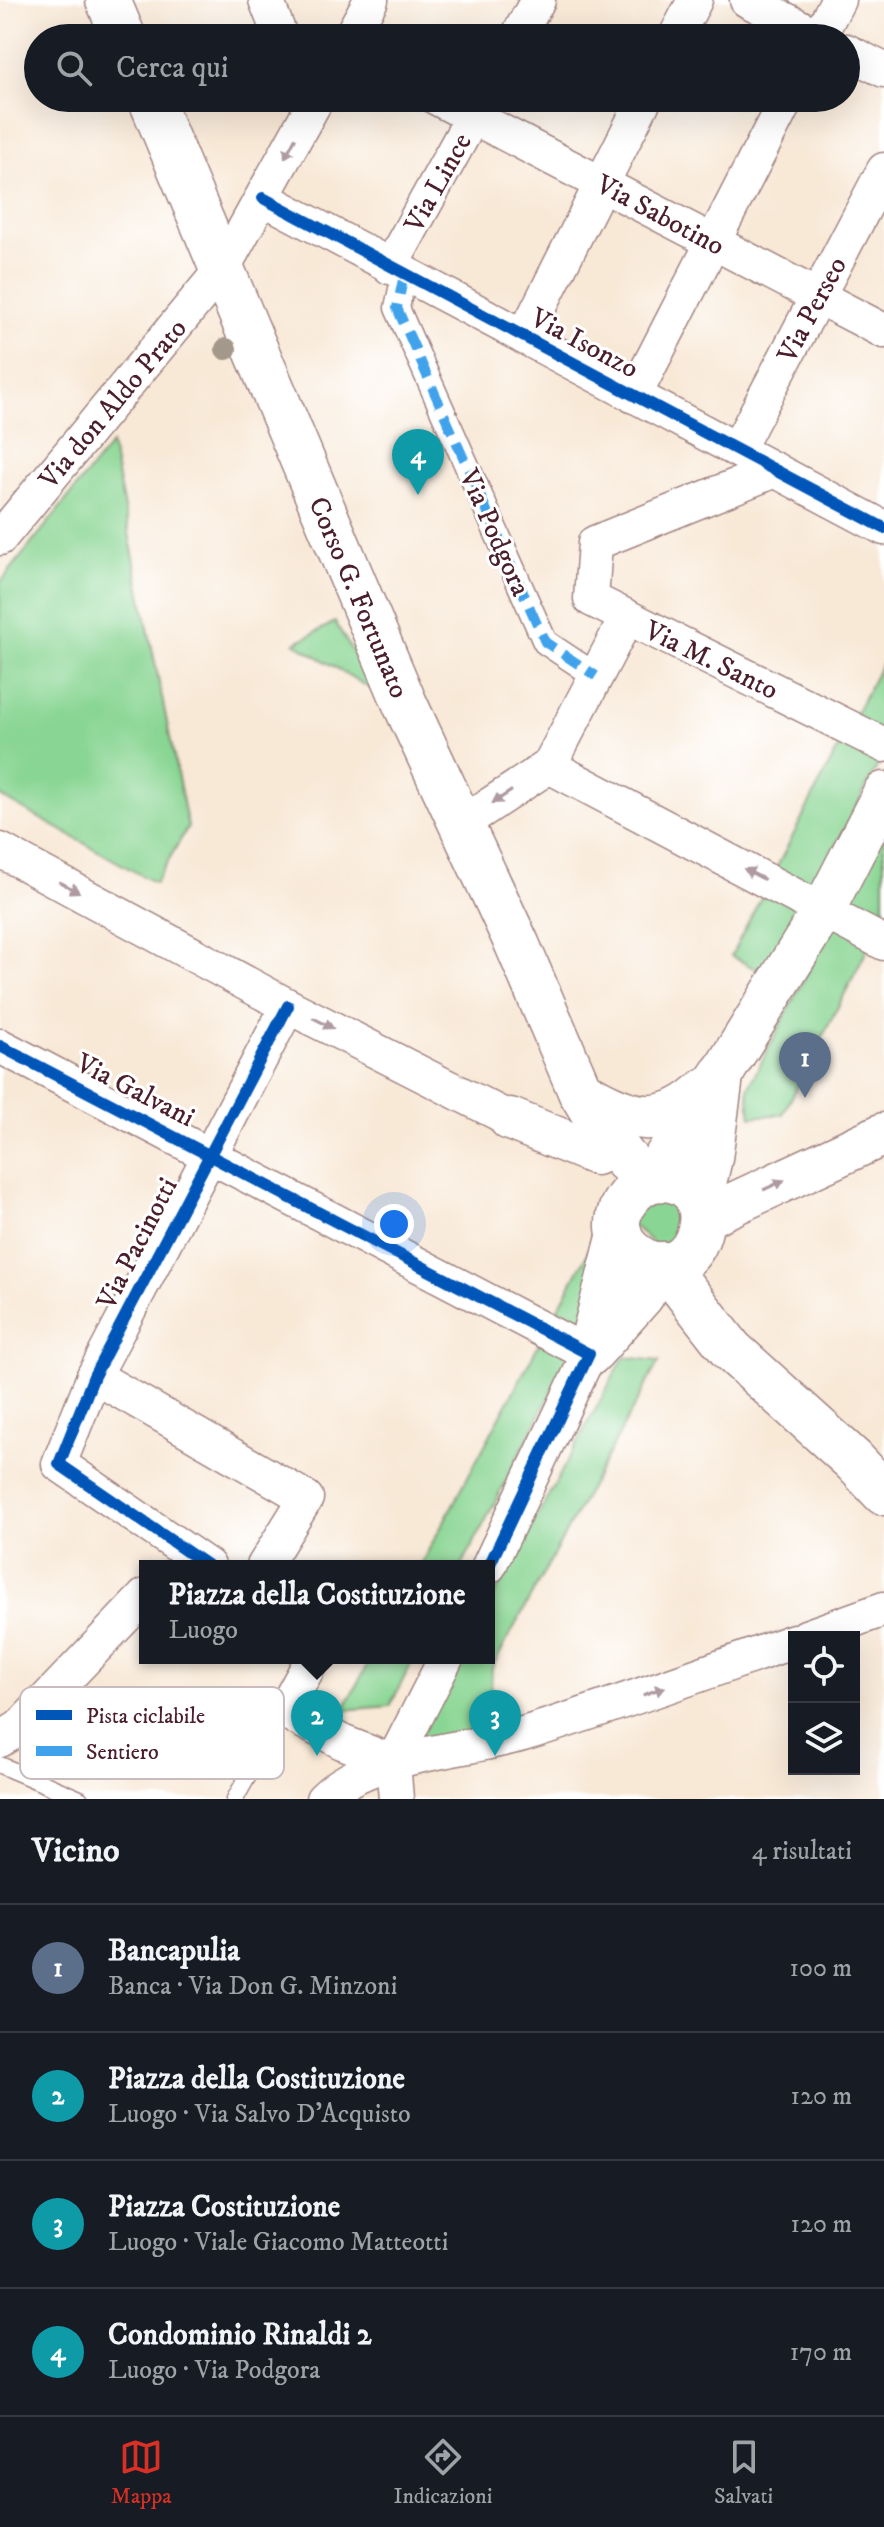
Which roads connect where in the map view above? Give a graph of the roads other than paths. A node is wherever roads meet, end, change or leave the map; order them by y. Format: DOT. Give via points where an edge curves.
graph roads {
  1 [pos="108,0"];
  2 [pos="266,0"];
  3 [pos="371,0"];
  4 [pos="538,0"];
  5 [pos="695,0"];
  6 [pos="747,0"];
  7 [pos="838,0"];
  8 [pos="118,24"];
  9 [pos="275,24"];
  10 [pos="358,24"];
  11 [pos="525,24"];
  12 [pos="682,24"];
  13 [pos="793,24"];
  14 [pos="831,24"];
  15 [pos="860,58"];
  16 [pos="884,70"];
  17 [pos="156,112"];
  18 [pos="306,112"];
  19 [pos="476,112"];
  20 [pos="485,112"];
  21 [pos="638,112"];
  22 [pos="780,112"];
  23 [pos="884,170"];
  24 [pos="601,183"];
  25 [pos="263,198"];
  26 [pos="713,242"];
  27 [pos="223,268"];
  28 [pos="397,271"];
  29 [pos="818,297"];
  30 [pos="884,331"];
  31 [pos="524,337"];
  32 [pos="634,396"];
  33 [pos="738,448"];
  34 [pos="775,470"];
  35 [pos="884,528"];
  36 [pos="0,538"];
  37 [pos="627,617"];
  38 [pos="596,676"];
  39 [pos="884,745"];
  40 [pos="549,766"];
  41 [pos="884,793"];
  42 [pos="461,824"];
  43 [pos="0,850"];
  44 [pos="823,911"];
  45 [pos="884,943"];
  46 [pos="288,1006"];
  47 [pos="0,1046"];
  48 [pos="722,1074"];
  49 [pos="580,1091"];
  50 [pos="510,1119"];
  51 [pos="884,1134"];
  52 [pos="209,1154"];
  53 [pos="596,1154"];
  54 [pos="650,1181"];
  55 [pos="701,1218"];
  56 [pos="619,1229"];
  57 [pos="662,1264"];
  58 [pos="731,1350"];
  59 [pos="589,1354"];
  60 [pos="94,1376"];
  61 [pos="884,1493"];
  62 [pos="190,1560"];
  63 [pos="268,1560"];
  64 [pos="492,1560"];
  65 [pos="139,1602"];
  66 [pos="884,1609"];
  67 [pos="823,1631"];
  68 [pos="788,1643"];
  69 [pos="310,1664"];
  70 [pos="443,1664"];
  71 [pos="58,1687"];
  72 [pos="284,1711"];
  73 [pos="20,1727"];
  74 [pos="0,1740"];
  75 [pos="393,1762"];
  76 [pos="0,1765"];
  77 [pos="20,1774"];
  78 [pos="33,1779"];
  79 [pos="246,1779"];
  80 [pos="80,1799"];
  81 [pos="235,1799"];
  82 [pos="323,1799"];
  83 [pos="396,1799"];
  1 -- 8 [label="main road"];
  2 -- 9 [label="street"];
  3 -- 10 [label="street"];
  4 -- 11 [label="street"];
  5 -- 12 [label="street"];
  6 -- 13 [label="street"];
  7 -- 14 [label="street"];
  15 -- 16 [label="street"];
  17 -- 27 [label="main road, Corso G. Fortunato"];
  18 -- 25 [label="street, one-way"];
  19 -- 28 [label="street, Via Lince"];
  20 -- 24 [label="street, Via Sabotino"];
  21 -- 24 [label="street"];
  22 -- 26 [label="street"];
  23 -- 29 [label="street, Via Perseo"];
  24 -- 26 [label="street, Via Sabotino"];
  24 -- 31 [label="street"];
  25 -- 27 [label="street, Via don Aldo Prato"];
  25 -- 28 [label="street, Via Isonzo"];
  26 -- 29 [label="street, Via Sabotino"];
  26 -- 32 [label="street"];
  27 -- 36 [label="street, Via don Aldo Prato"];
  27 -- 42 [label="main road, Corso G. Fortunato" via="405,704"];
  28 -- 31 [label="street, Via Isonzo"];
  28 -- 38 [label="street, Via Podgora" via="397,308 545,642"];
  29 -- 30 [label="street, Via Sabotino"];
  29 -- 33 [label="street, Via Perseo"];
  31 -- 32 [label="street, Via Isonzo"];
  32 -- 33 [label="street, Via Isonzo"];
  33 -- 34 [label="street, Via Isonzo"];
  34 -- 35 [label="street, Via Isonzo"];
  34 -- 37 [label="street, Via M. Santo" via="595,543 591,599"];
  37 -- 38 [label="street"];
  37 -- 39 [label="street, Via M. Santo"];
  38 -- 40 [label="street"];
  40 -- 42 [label="street, one-way"];
  44 -- 40 [label="street, one-way"];
  41 -- 44 [label="street"];
  42 -- 49 [label="main road, Corso G. Fortunato"];
  43 -- 46 [label="street, one-way"];
  44 -- 45 [label="street"];
  44 -- 48 [label="street"];
  46 -- 50 [label="street, one-way"];
  46 -- 52 [label="street, Via Pacinotti"];
  47 -- 52 [label="street, Via Galvani"];
  48 -- 49 [label="main road" via="677,1111 645,1119 616,1112"];
  48 -- 54 [label="main road"];
  48 -- 55 [label="main road"];
  49 -- 50 [label="street" via="546,1110"];
  49 -- 53 [label="main road"];
  49 -- 54 [label="main road" via="625,1159"];
  50 -- 53 [label="street"];
  55 -- 51 [label="street, one-way"];
  52 -- 59 [label="street, Via Galvani"];
  52 -- 60 [label="street, Via Pacinotti"];
  53 -- 56 [label="main road"];
  54 -- 55 [label="main road" via="681,1184 691,1192"];
  54 -- 56 [label="main road" via="627,1195"];
  55 -- 57 [label="main road" via="696,1245 687,1255"];
  55 -- 58 [label="main road" via="707,1292"];
  56 -- 57 [label="main road" via="636,1256"];
  56 -- 59 [label="main road"];
  57 -- 58 [label="main road"];
  57 -- 59 [label="main road"];
  58 -- 61 [label="main road"];
  59 -- 64 [label="street"];
  60 -- 62 [label="street, Via Pacinotti" via="59,1464"];
  60 -- 63 [label="street" via="306,1498"];
  65 -- 71 [label="street"];
  66 -- 67 [label="street"];
  75 -- 68 [label="street, one-way" via="497,1742"];
  69 -- 72 [label="street"];
  70 -- 75 [label="street"];
  72 -- 75 [label="street"];
  73 -- 74 [label="street"];
  75 -- 82 [label="street" via="335,1787"];
  75 -- 83 [label="street"];
  76 -- 77 [label="lane"];
  78 -- 80 [label="lane"];
  79 -- 81 [label="lane"];
}
